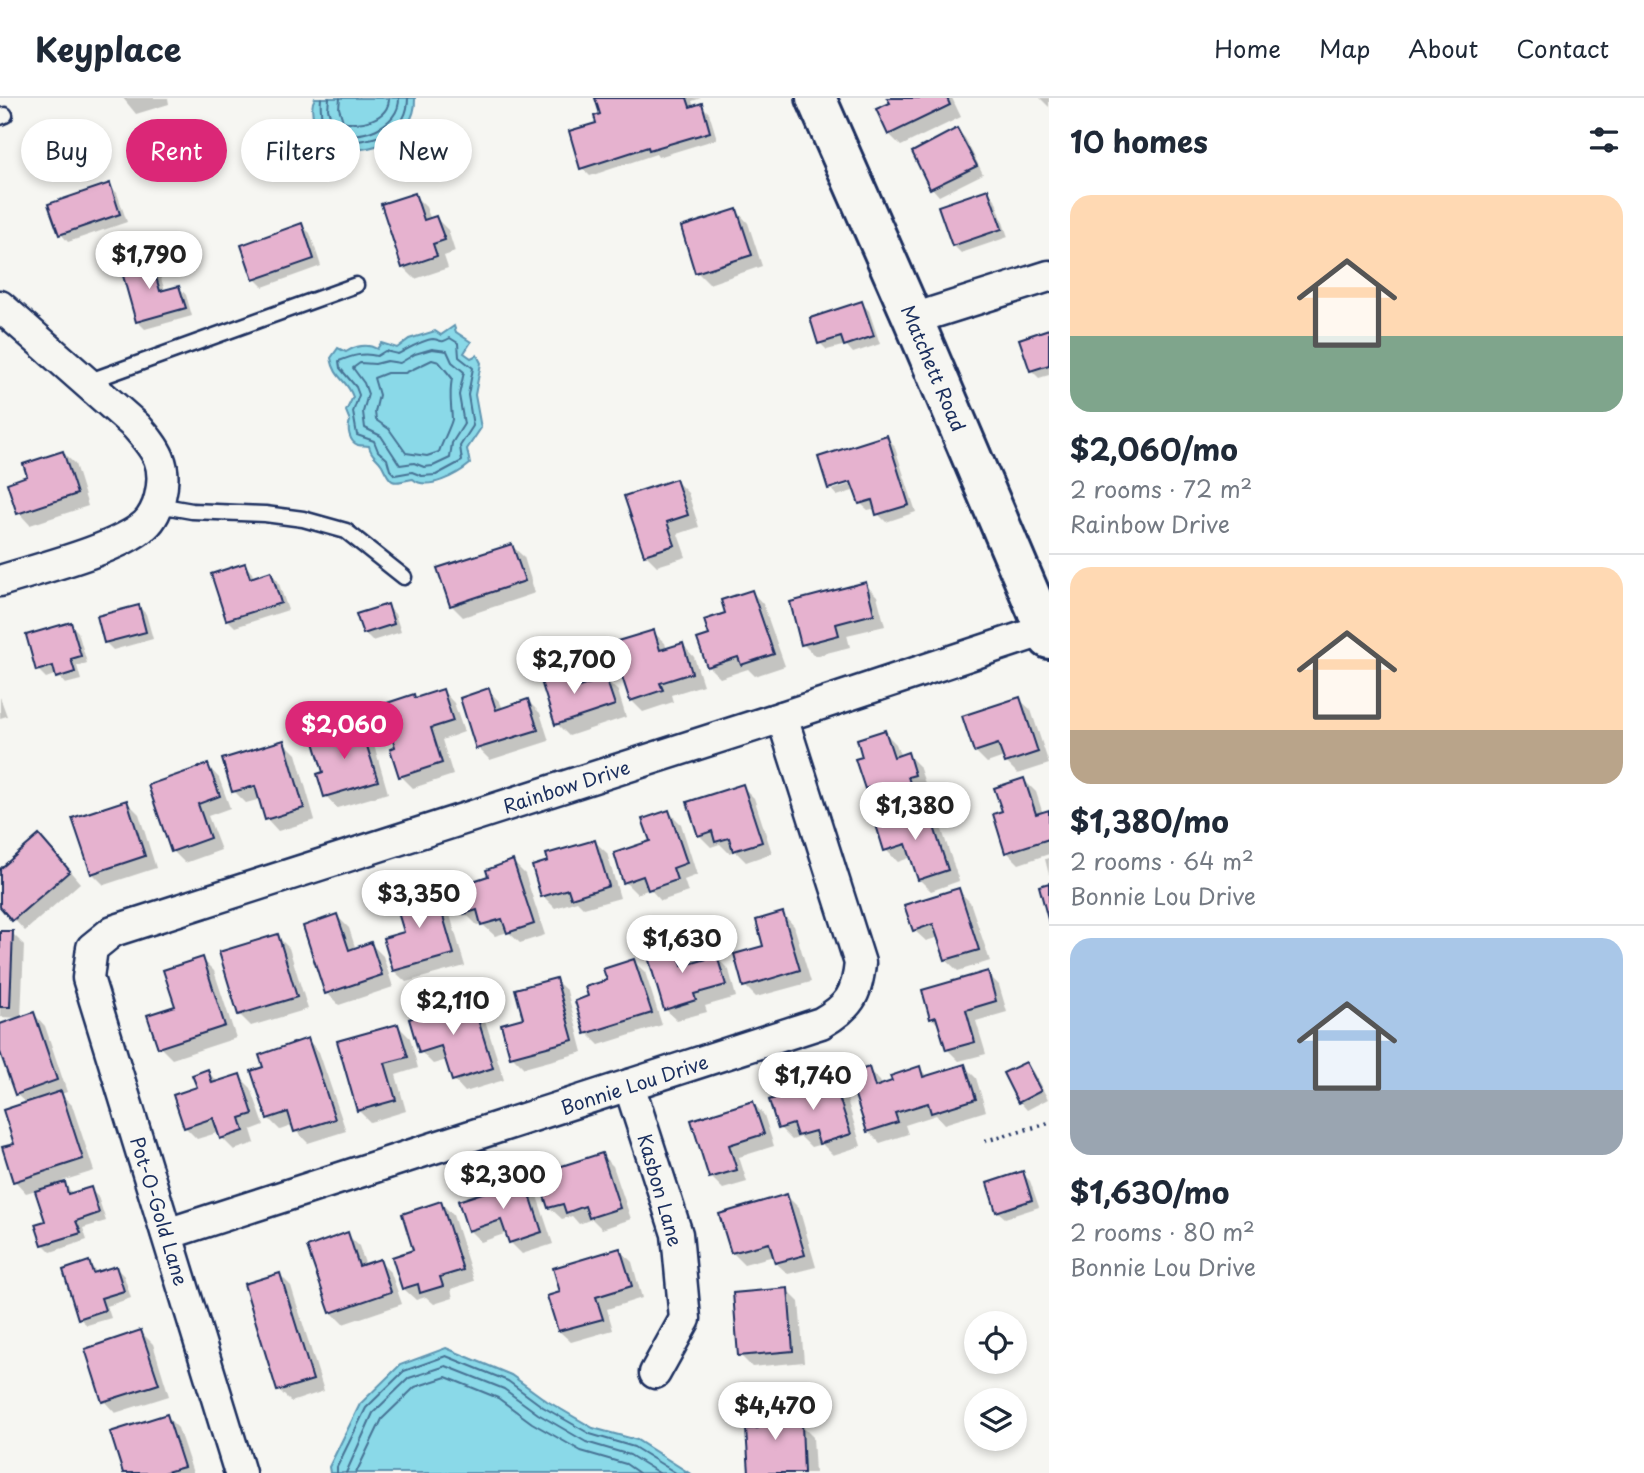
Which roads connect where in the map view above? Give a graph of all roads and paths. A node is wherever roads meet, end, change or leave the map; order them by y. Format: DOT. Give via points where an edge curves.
graph roads {
  1 [pos="816,98"];
  2 [pos="1049,276"];
  3 [pos="356,285"];
  4 [pos="0,306"];
  5 [pos="913,319"];
  6 [pos="87,382"];
  7 [pos="158,505"];
  8 [pos="404,577"];
  9 [pos="0,581"];
  10 [pos="1047,635"];
  11 [pos="782,717"];
  12 [pos="92,948"];
  13 [pos="629,1085"];
  14 [pos="1049,1123"];
  15 [pos="985,1141"];
  16 [pos="167,1234"];
  17 [pos="655,1373"];
  18 [pos="240,1473"];
  1 -- 5 [label="street, Matchett Road"];
  2 -- 5 [label="street"];
  3 -- 6 [label="lane"];
  4 -- 6 [label="street"];
  5 -- 10 [label="street, Matchett Road"];
  6 -- 7 [label="street" via="155,447 164,468"];
  7 -- 8 [label="lane" via="303,519 346,531"];
  7 -- 9 [label="street" via="147,524 131,534 87,554"];
  10 -- 11 [label="street, Rainbow Drive"];
  11 -- 12 [label="street, Rainbow Drive" via="113,931"];
  11 -- 13 [label="street, Bonnie Lou Drive" via="860,964 858,985 850,1001 821,1023"];
  12 -- 16 [label="street, Pot-O-Gold Lane" via="88,978"];
  13 -- 16 [label="street, Bonnie Lou Drive"];
  13 -- 17 [label="street, Kasbon Lane" via="677,1234 684,1307 685,1319"];
  14 -- 15 [label="path"];
  16 -- 18 [label="street, Pot-O-Gold Lane"];
}
